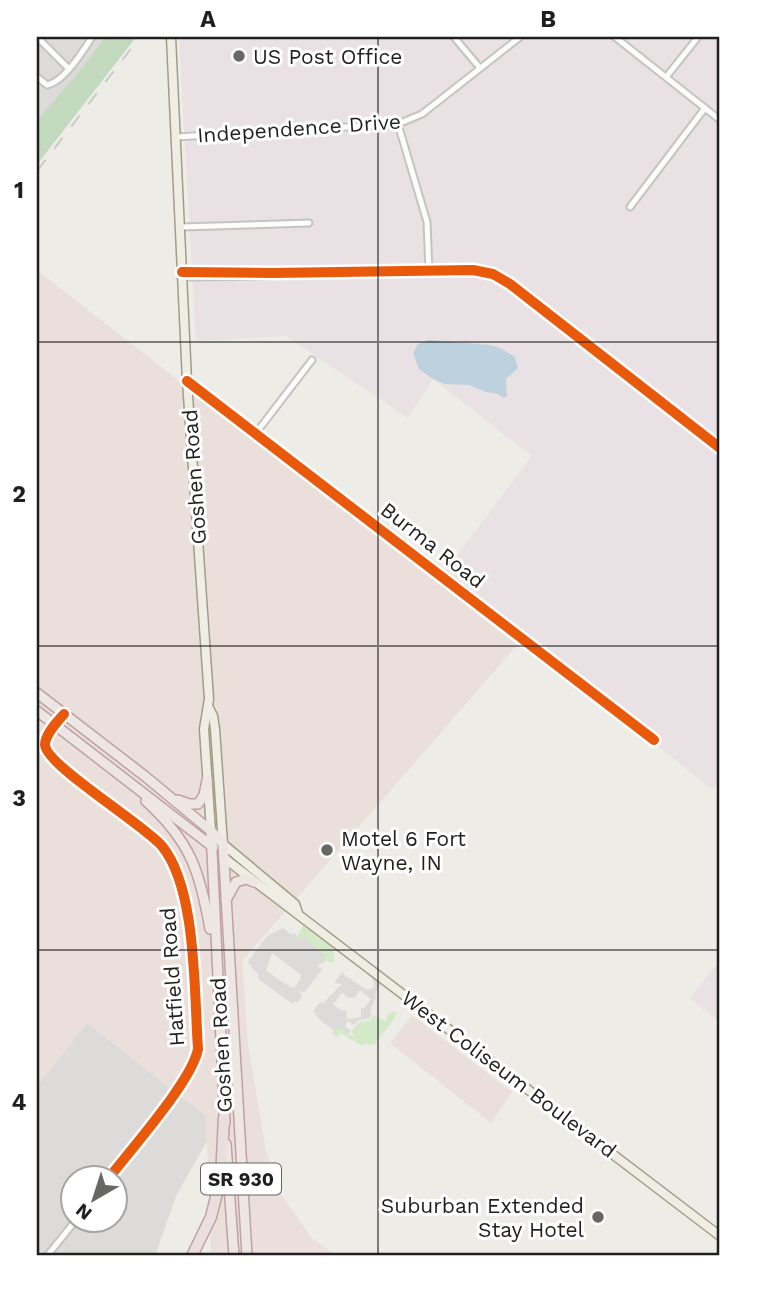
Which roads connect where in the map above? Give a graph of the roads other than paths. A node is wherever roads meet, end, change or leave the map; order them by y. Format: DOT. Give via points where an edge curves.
graph roads {
  1 [pos="37,37"];
  2 [pos="92,37"];
  3 [pos="171,37"];
  4 [pos="454,37"];
  5 [pos="520,37"];
  6 [pos="615,37"];
  7 [pos="698,37"];
  8 [pos="480,68"];
  9 [pos="69,69"];
  10 [pos="667,76"];
  11 [pos="37,78"];
  12 [pos="705,108"];
  13 [pos="720,120"];
  14 [pos="398,124"];
  15 [pos="176,137"];
  16 [pos="630,207"];
  17 [pos="309,223"];
  18 [pos="181,227"];
  19 [pos="429,271"];
  20 [pos="182,274"];
  21 [pos="312,360"];
  22 [pos="187,381"];
  23 [pos="256,433"];
  24 [pos="720,448"];
  25 [pos="37,693"];
  26 [pos="209,708"];
  27 [pos="37,711"];
  28 [pos="64,714"];
  29 [pos="55,726"];
  30 [pos="654,740"];
  31 [pos="117,774"];
  32 [pos="207,780"];
  33 [pos="166,794"];
  34 [pos="211,831"];
  35 [pos="211,844"];
  36 [pos="223,844"];
  37 [pos="224,858"];
  38 [pos="254,882"];
  39 [pos="226,901"];
  40 [pos="298,913"];
  41 [pos="217,969"];
  42 [pos="224,1117"];
  43 [pos="120,1164"];
  44 [pos="65,1234"];
  45 [pos="720,1236"];
  46 [pos="47,1256"];
  47 [pos="192,1256"];
  48 [pos="234,1256"];
  49 [pos="247,1256"];
  1 -- 9 [label="street"];
  2 -- 9 [label="street"];
  3 -- 15 [label="main road, Goshen Road"];
  4 -- 8 [label="street"];
  5 -- 8 [label="street, Independence Drive"];
  6 -- 10 [label="street"];
  7 -- 10 [label="street"];
  8 -- 14 [label="street, Independence Drive" via="422,114"];
  9 -- 11 [label="street" via="52,84"];
  10 -- 12 [label="street"];
  12 -- 13 [label="street"];
  12 -- 16 [label="street"];
  14 -- 15 [label="street, Independence Drive"];
  14 -- 19 [label="street" via="427,223"];
  15 -- 18 [label="main road, Goshen Road"];
  17 -- 18 [label="street"];
  18 -- 20 [label="main road, Goshen Road"];
  19 -- 20 [label="street"];
  19 -- 24 [label="street" via="472,270 499,277"];
  20 -- 22 [label="main road, Goshen Road"];
  21 -- 23 [label="street"];
  22 -- 23 [label="street, Burma Road"];
  22 -- 26 [label="main road, Goshen Road"];
  23 -- 30 [label="street, Burma Road"];
  25 -- 28 [label="highway, West Coliseum Boulevard"];
  26 -- 32 [label="main road, Goshen Road" via="204,729"];
  26 -- 36 [label="main road, Goshen Road" via="214,716"];
  27 -- 29 [label="highway, West Coliseum Boulevard / SR 930"];
  28 -- 29 [label="street"];
  28 -- 33 [label="highway, West Coliseum Boulevard"];
  29 -- 31 [label="highway, West Coliseum Boulevard / SR 930"];
  29 -- 43 [label="street, Hatfield Road" via="45,743 52,759 156,840 172,862 186,899 196,1058"];
  31 -- 35 [label="highway, West Coliseum Boulevard"];
  31 -- 41 [label="highway, SR 930" via="190,852 202,884"];
  32 -- 33 [label="highway" via="198,804"];
  32 -- 34 [label="main road, Goshen Road"];
  33 -- 34 [label="highway, West Coliseum Boulevard"];
  34 -- 35 [label="highway, Goshen Road"];
  34 -- 36 [label="highway, West Coliseum Boulevard"];
  35 -- 37 [label="highway, West Coliseum Boulevard"];
  35 -- 41 [label="highway, Goshen Road"];
  36 -- 37 [label="highway, SR 930"];
  36 -- 40 [label="main road, West Coliseum Boulevard" via="295,904"];
  37 -- 38 [label="main road, West Coliseum Boulevard"];
  37 -- 39 [label="highway, SR 930"];
  38 -- 39 [label="highway" via="236,881"];
  38 -- 40 [label="main road, West Coliseum Boulevard"];
  39 -- 49 [label="highway, SR 930"];
  40 -- 45 [label="main road, West Coliseum Boulevard"];
  41 -- 42 [label="highway, Goshen Road / SR 930"];
  42 -- 47 [label="highway" via="221,1177 211,1217"];
  42 -- 48 [label="highway, Goshen Road / SR 930"];
  44 -- 46 [label="street"];
}
